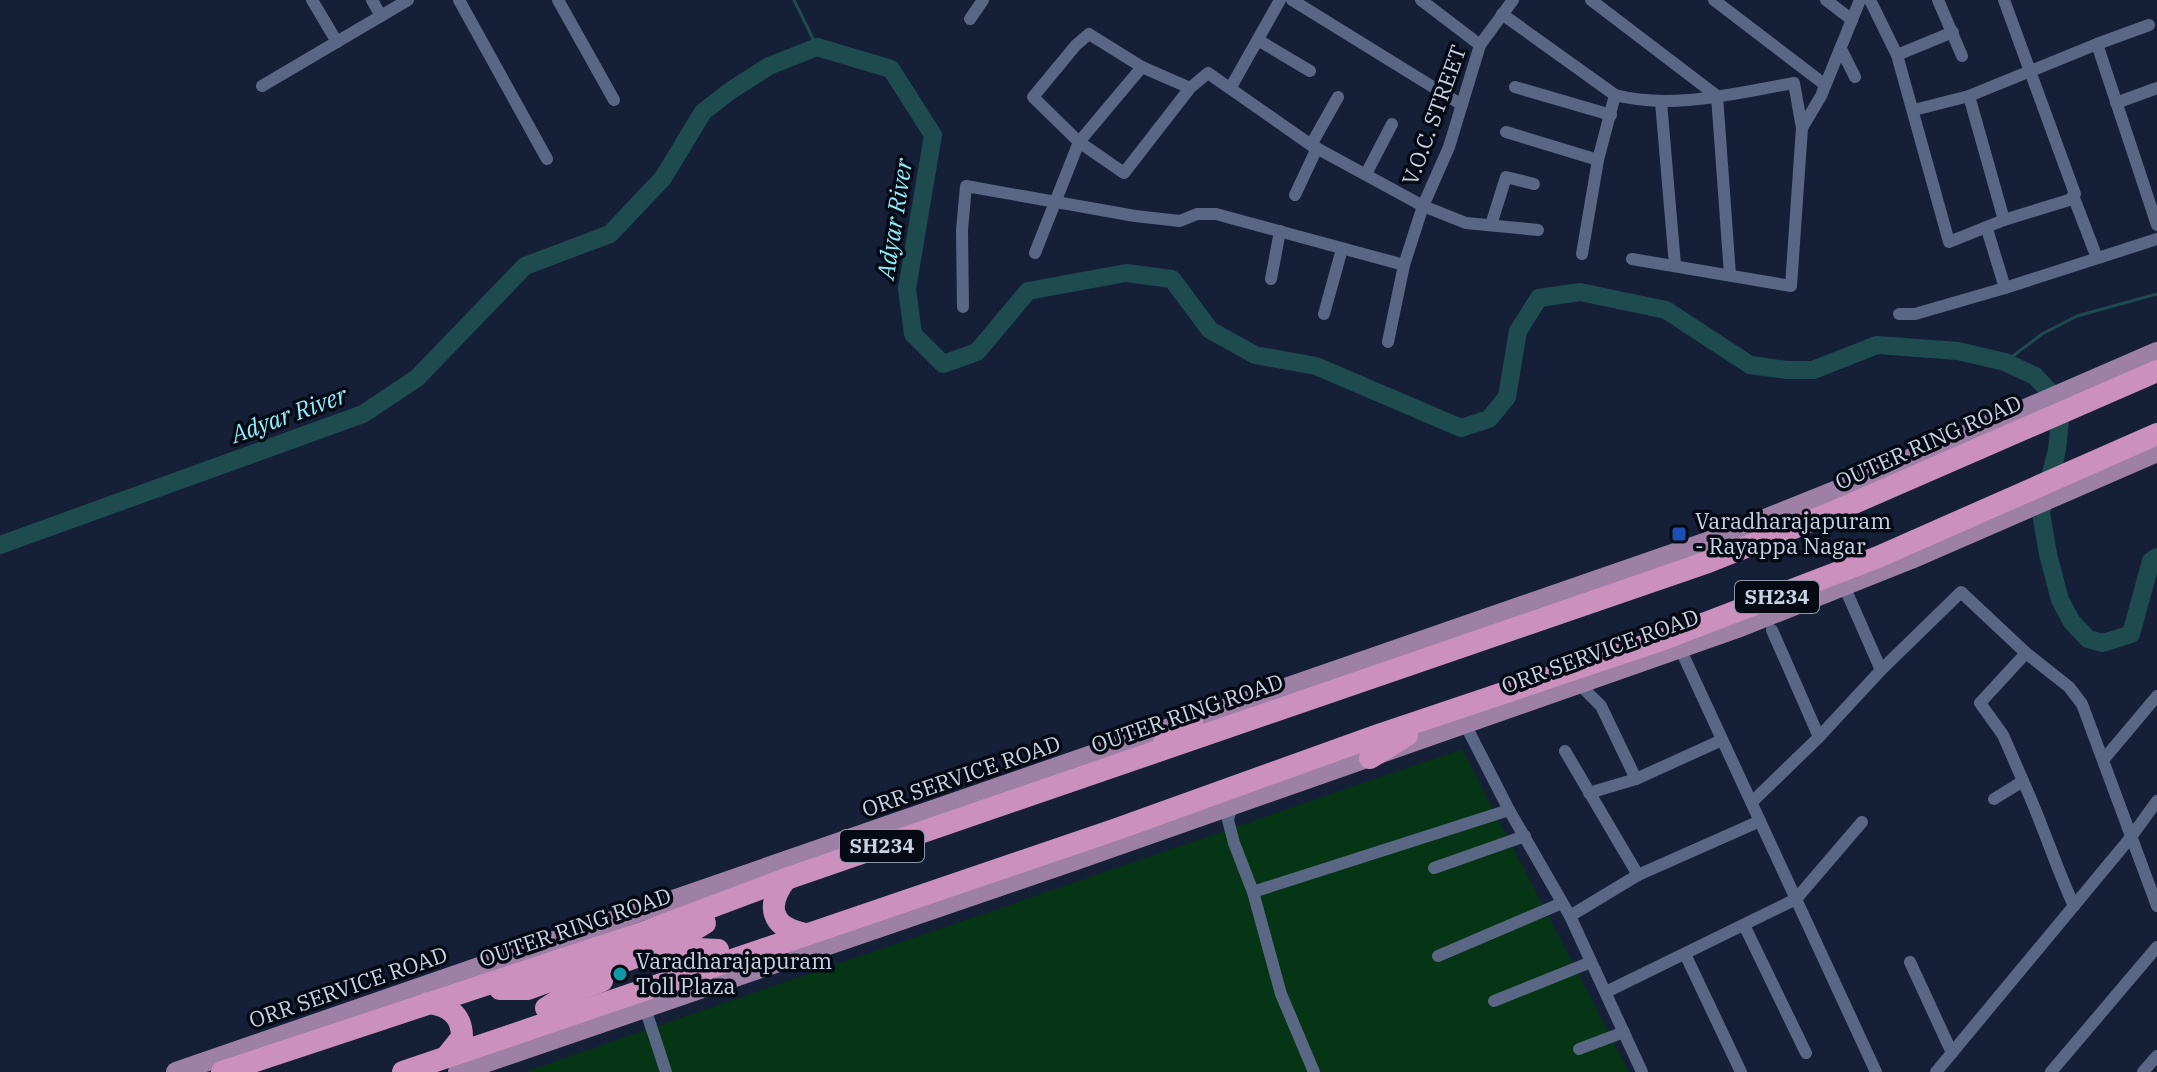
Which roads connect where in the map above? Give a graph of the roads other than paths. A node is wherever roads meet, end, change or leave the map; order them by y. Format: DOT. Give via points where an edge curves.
graph roads {
  1 [pos="312,0"];
  2 [pos="372,0"];
  3 [pos="408,0"];
  4 [pos="459,0"];
  5 [pos="558,0"];
  6 [pos="983,0"];
  7 [pos="1280,0"];
  8 [pos="1292,0"];
  9 [pos="1421,0"];
  10 [pos="1513,0"];
  11 [pos="1591,0"];
  12 [pos="1714,0"];
  13 [pos="1826,0"];
  14 [pos="1860,0"];
  15 [pos="1870,0"];
  16 [pos="1938,0"];
  17 [pos="2004,0"];
  18 [pos="1502,14"];
  19 [pos="381,16"];
  20 [pos="970,19"];
  21 [pos="1852,20"];
  22 [pos="2149,25"];
  23 [pos="1953,32"];
  24 [pos="1258,40"];
  25 [pos="337,42"];
  26 [pos="2097,44"];
  27 [pos="1480,45"];
  28 [pos="1841,49"];
  29 [pos="1897,55"];
  30 [pos="1962,56"];
  31 [pos="1142,67"];
  32 [pos="1310,71"];
  33 [pos="2033,72"];
  34 [pos="1855,77"];
  35 [pos="1824,84"];
  36 [pos="262,86"];
  37 [pos="1231,87"];
  38 [pos="1515,87"];
  39 [pos="1190,88"];
  40 [pos="2157,88"];
  41 [pos="1615,95"];
  42 [pos="1717,96"];
  43 [pos="1969,96"];
  44 [pos="1338,97"];
  45 [pos="614,100"];
  46 [pos="1661,102"];
  47 [pos="2116,103"];
  48 [pos="1462,105"];
  49 [pos="1914,110"];
  50 [pos="1611,115"];
  51 [pos="1392,124"];
  52 [pos="1802,128"];
  53 [pos="1506,132"];
  54 [pos="1079,142"];
  55 [pos="1314,147"];
  56 [pos="547,159"];
  57 [pos="1598,160"];
  58 [pos="1366,174"];
  59 [pos="1534,184"];
  60 [pos="1295,195"];
  61 [pos="2074,198"];
  62 [pos="1053,201"];
  63 [pos="1423,206"];
  64 [pos="2004,220"];
  65 [pos="1491,225"];
  66 [pos="2157,225"];
  67 [pos="1987,229"];
  68 [pos="1538,230"];
  69 [pos="1280,231"];
  70 [pos="2157,239"];
  71 [pos="1342,249"];
  72 [pos="1035,253"];
  73 [pos="1582,254"];
  74 [pos="2097,258"];
  75 [pos="1632,259"];
  76 [pos="1404,265"];
  77 [pos="1675,265"];
  78 [pos="1730,275"];
  79 [pos="1271,279"];
  80 [pos="2005,288"];
  81 [pos="963,307"];
  82 [pos="1324,314"];
  83 [pos="1899,314"];
  84 [pos="1388,342"];
  85 [pos="2157,352"];
  86 [pos="2157,371"];
  87 [pos="2074,397"];
  88 [pos="2037,413"];
  89 [pos="2157,434"];
  90 [pos="2157,452"];
  91 [pos="2017,504"];
  92 [pos="1844,586"];
  93 [pos="1770,623"];
  94 [pos="1463,646"];
  95 [pos="1394,651"];
  96 [pos="2026,653"];
  97 [pos="1684,657"];
  98 [pos="1628,667"];
  99 [pos="1881,670"];
  100 [pos="1569,680"];
  101 [pos="2157,696"];
  102 [pos="1439,715"];
  103 [pos="1192,721"];
  104 [pos="1465,724"];
  105 [pos="1819,737"];
  106 [pos="1722,740"];
  107 [pos="1565,751"];
  108 [pos="1147,756"];
  109 [pos="1370,758"];
  110 [pos="2104,759"];
  111 [pos="1636,779"];
  112 [pos="2023,781"];
  113 [pos="1589,793"];
  114 [pos="1994,799"];
  115 [pos="2157,801"];
  116 [pos="1752,802"];
  117 [pos="1232,805"];
  118 [pos="1509,810"];
  119 [pos="1760,821"];
  120 [pos="1185,822"];
  121 [pos="1862,822"];
  122 [pos="1117,829"];
  123 [pos="1525,836"];
  124 [pos="2131,837"];
  125 [pos="1434,868"];
  126 [pos="1638,875"];
  127 [pos="786,879"];
  128 [pos="1253,892"];
  129 [pos="737,899"];
  130 [pos="1796,899"];
  131 [pos="1562,903"];
  132 [pos="2074,906"];
  133 [pos="2157,906"];
  134 [pos="1570,916"];
  135 [pos="705,923"];
  136 [pos="1744,925"];
  137 [pos="806,934"];
  138 [pos="2157,947"];
  139 [pos="760,948"];
  140 [pos="718,950"];
  141 [pos="1685,954"];
  142 [pos="659,956"];
  143 [pos="1438,956"];
  144 [pos="1591,962"];
  145 [pos="1910,962"];
  146 [pos="571,986"];
  147 [pos="500,989"];
  148 [pos="528,989"];
  149 [pos="467,991"];
  150 [pos="1606,992"];
  151 [pos="1494,1001"];
  152 [pos="428,1003"];
  153 [pos="546,1008"];
  154 [pos="645,1008"];
  155 [pos="1624,1032"];
  156 [pos="496,1039"];
  157 [pos="1579,1049"];
  158 [pos="1806,1053"];
  159 [pos="1952,1053"];
  160 [pos="2157,1056"];
  161 [pos="452,1065"];
  162 [pos="176,1072"];
  163 [pos="222,1072"];
  164 [pos="403,1072"];
  165 [pos="666,1072"];
  166 [pos="1314,1072"];
  167 [pos="1642,1072"];
  168 [pos="1741,1072"];
  169 [pos="1876,1072"];
  170 [pos="1936,1072"];
  171 [pos="2051,1072"];
  172 [pos="2143,1072"];
  1 -- 25 [label="street"];
  2 -- 19 [label="street"];
  3 -- 19 [label="street"];
  4 -- 56 [label="street"];
  5 -- 45 [label="street"];
  6 -- 20 [label="street"];
  7 -- 24 [label="street"];
  8 -- 48 [label="street"];
  9 -- 27 [label="street"];
  10 -- 18 [label="street, V.O.C. STREET"];
  11 -- 42 [label="street"];
  12 -- 35 [label="street"];
  13 -- 21 [label="street"];
  14 -- 21 [label="street"];
  15 -- 29 [label="street"];
  16 -- 23 [label="street"];
  17 -- 33 [label="street"];
  18 -- 27 [label="street, V.O.C. STREET"];
  18 -- 41 [label="street"];
  19 -- 25 [label="street"];
  21 -- 28 [label="street"];
  22 -- 26 [label="street"];
  23 -- 29 [label="street"];
  23 -- 30 [label="street"];
  24 -- 32 [label="street"];
  24 -- 37 [label="street"];
  25 -- 36 [label="street"];
  26 -- 33 [label="street"];
  26 -- 47 [label="street"];
  27 -- 48 [label="street, V.O.C. STREET"];
  28 -- 34 [label="street"];
  28 -- 35 [label="street"];
  29 -- 49 [label="street"];
  31 -- 39 [label="street"];
  31 -- 54 [label="street"];
  31 -- 54 [label="street" via="1089,34 1076,45 1033,97"];
  33 -- 43 [label="street"];
  33 -- 61 [label="street"];
  35 -- 52 [label="street"];
  37 -- 39 [label="street" via="1208,73"];
  37 -- 55 [label="street"];
  38 -- 50 [label="street"];
  39 -- 54 [label="street" via="1124,173"];
  40 -- 47 [label="street"];
  41 -- 46 [label="street"];
  41 -- 50 [label="street"];
  42 -- 46 [label="street"];
  42 -- 52 [label="street" via="1794,83"];
  42 -- 78 [label="street"];
  43 -- 49 [label="street"];
  43 -- 64 [label="street"];
  44 -- 55 [label="street"];
  46 -- 77 [label="street"];
  47 -- 66 [label="street"];
  48 -- 63 [label="street, V.O.C. STREET"];
  49 -- 67 [label="street" via="1949,242"];
  50 -- 57 [label="street"];
  51 -- 58 [label="street"];
  52 -- 78 [label="street" via="1791,286"];
  53 -- 57 [label="street"];
  54 -- 62 [label="street"];
  55 -- 58 [label="street"];
  55 -- 60 [label="street"];
  57 -- 73 [label="street"];
  58 -- 63 [label="street"];
  59 -- 65 [label="street" via="1506,177"];
  61 -- 64 [label="street"];
  61 -- 74 [label="street"];
  62 -- 69 [label="street" via="1180,221 1216,214"];
  62 -- 72 [label="street"];
  62 -- 81 [label="street" via="966,186"];
  63 -- 65 [label="street" via="1466,223"];
  63 -- 76 [label="street, V.O.C. STREET"];
  64 -- 67 [label="street"];
  65 -- 68 [label="street"];
  67 -- 80 [label="street"];
  69 -- 71 [label="street"];
  69 -- 79 [label="street"];
  70 -- 74 [label="street"];
  71 -- 76 [label="street"];
  71 -- 82 [label="street"];
  74 -- 80 [label="street"];
  75 -- 77 [label="street"];
  76 -- 84 [label="street, V.O.C. STREET"];
  77 -- 78 [label="street"];
  80 -- 83 [label="street"];
  85 -- 87 [label="main road"];
  86 -- 87 [label="highway, OUTER RING ROAD / SH234"];
  87 -- 88 [label="highway, OUTER RING ROAD / SH234"];
  88 -- 94 [label="highway, OUTER RING ROAD / SH234" via="1999,439 1831,513"];
  88 -- 95 [label="main road, ORR SERVICE ROAD" via="1738,530"];
  89 -- 91 [label="highway, SH234" via="2069,473"];
  90 -- 91 [label="main road, ORR SERVICE ROAD" via="2060,495"];
  91 -- 92 [label="main road, ORR SERVICE ROAD"];
  91 -- 100 [label="highway, SH234" via="1990,508"];
  92 -- 93 [label="main road, ORR SERVICE ROAD"];
  92 -- 99 [label="street"];
  93 -- 97 [label="main road"];
  93 -- 98 [label="main road, ORR SERVICE ROAD"];
  93 -- 105 [label="street"];
  94 -- 95 [label="highway"];
  94 -- 108 [label="highway, OUTER RING ROAD / SH234"];
  95 -- 103 [label="main road, ORR SERVICE ROAD"];
  96 -- 99 [label="street" via="1961,592"];
  96 -- 110 [label="street" via="2082,704"];
  96 -- 112 [label="street" via="1980,703 2003,735"];
  97 -- 98 [label="main road"];
  97 -- 106 [label="street"];
  98 -- 100 [label="main road, ORR SERVICE ROAD"];
  99 -- 105 [label="street"];
  100 -- 102 [label="highway, SH234"];
  100 -- 104 [label="main road, ORR SERVICE ROAD"];
  100 -- 111 [label="street" via="1601,706"];
  101 -- 110 [label="street"];
  102 -- 109 [label="highway"];
  102 -- 122 [label="highway, SH234"];
  103 -- 108 [label="highway"];
  103 -- 162 [label="main road, ORR SERVICE ROAD"];
  104 -- 109 [label="main road, ORR SERVICE ROAD"];
  104 -- 118 [label="street"];
  105 -- 116 [label="street"];
  106 -- 111 [label="street"];
  106 -- 116 [label="street"];
  107 -- 113 [label="street"];
  108 -- 127 [label="highway, OUTER RING ROAD / SH234"];
  109 -- 117 [label="main road, ORR SERVICE ROAD"];
  110 -- 124 [label="street"];
  111 -- 113 [label="street"];
  112 -- 114 [label="street"];
  112 -- 132 [label="street"];
  113 -- 126 [label="street"];
  115 -- 124 [label="street"];
  116 -- 119 [label="street"];
  117 -- 120 [label="main road, ORR SERVICE ROAD"];
  117 -- 128 [label="street" via="1228,820"];
  118 -- 123 [label="street"];
  118 -- 128 [label="street"];
  119 -- 126 [label="street"];
  119 -- 130 [label="street"];
  120 -- 122 [label="highway"];
  120 -- 154 [label="main road, ORR SERVICE ROAD"];
  121 -- 130 [label="street"];
  122 -- 137 [label="highway, SH234"];
  123 -- 125 [label="street"];
  123 -- 131 [label="street"];
  124 -- 132 [label="street"];
  124 -- 133 [label="street"];
  126 -- 134 [label="street"];
  127 -- 129 [label="highway, OUTER RING ROAD / SH234"];
  127 -- 137 [label="highway" via="775,895 775,914 790,930"];
  128 -- 166 [label="street" via="1281,994"];
  129 -- 135 [label="highway"];
  129 -- 147 [label="highway" via="658,935"];
  129 -- 149 [label="highway" via="706,901 505,972"];
  130 -- 136 [label="street"];
  130 -- 169 [label="street"];
  131 -- 134 [label="street"];
  131 -- 143 [label="street"];
  132 -- 159 [label="street"];
  134 -- 144 [label="street"];
  135 -- 142 [label="highway"];
  135 -- 148 [label="highway"];
  136 -- 141 [label="street"];
  136 -- 158 [label="street"];
  137 -- 139 [label="highway, SH234"];
  138 -- 171 [label="street"];
  139 -- 140 [label="highway"];
  139 -- 156 [label="highway" via="540,1018"];
  139 -- 156 [label="highway" via="752,957 701,977 528,1035"];
  140 -- 142 [label="highway"];
  140 -- 153 [label="highway"];
  141 -- 150 [label="street"];
  141 -- 168 [label="street"];
  142 -- 146 [label="highway"];
  144 -- 150 [label="street"];
  144 -- 151 [label="street"];
  145 -- 159 [label="street"];
  146 -- 148 [label="highway"];
  146 -- 153 [label="highway"];
  147 -- 148 [label="highway"];
  147 -- 149 [label="highway"];
  149 -- 152 [label="highway, OUTER RING ROAD"];
  150 -- 155 [label="street"];
  152 -- 161 [label="highway" via="443,1005 460,1023 462,1037"];
  152 -- 163 [label="highway, OUTER RING ROAD"];
  153 -- 156 [label="highway"];
  154 -- 161 [label="main road, ORR SERVICE ROAD"];
  154 -- 165 [label="street"];
  155 -- 157 [label="street"];
  155 -- 167 [label="street"];
  156 -- 161 [label="highway"];
  159 -- 170 [label="street"];
  160 -- 172 [label="street"];
  161 -- 164 [label="highway"];
}
